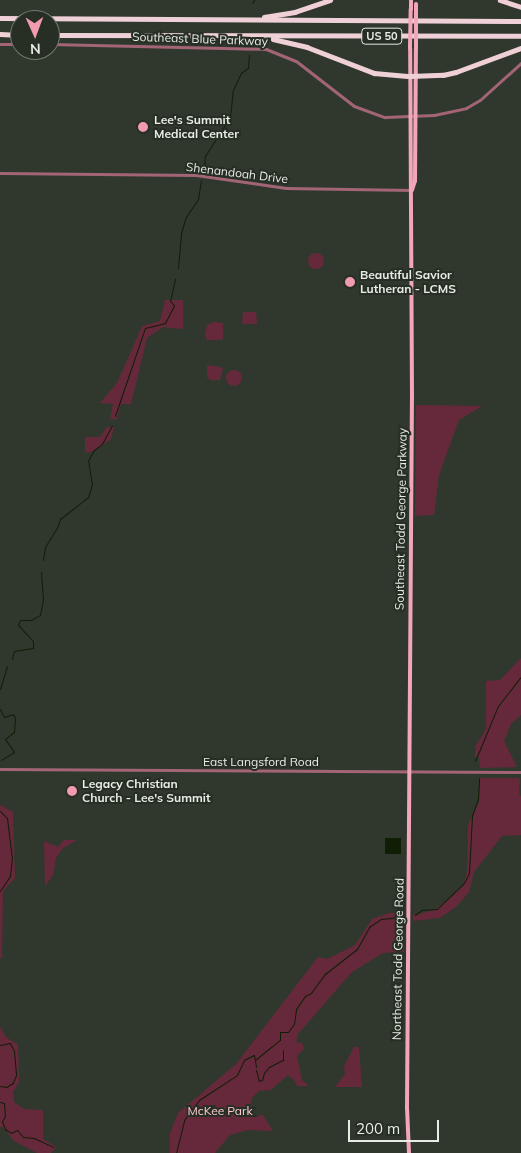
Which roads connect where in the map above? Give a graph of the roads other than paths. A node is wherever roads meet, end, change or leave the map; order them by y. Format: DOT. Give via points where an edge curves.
graph roads {
  1 [pos="330,0"];
  2 [pos="410,0"];
  3 [pos="500,0"];
  4 [pos="416,2"];
  5 [pos="521,7"];
  6 [pos="0,18"];
  7 [pos="244,20"];
  8 [pos="521,21"];
  9 [pos="60,35"];
  10 [pos="242,36"];
  11 [pos="521,36"];
  12 [pos="60,44"];
  13 [pos="521,48"];
  14 [pos="521,62"];
  15 [pos="410,76"];
  16 [pos="416,76"];
  17 [pos="409,116"];
  18 [pos="415,116"];
  19 [pos="0,173"];
  20 [pos="412,190"];
  21 [pos="0,769"];
  22 [pos="409,772"];
  23 [pos="521,772"];
  24 [pos="409,1153"];
  1 -- 7 [label="highway" via="294,12"];
  2 -- 15 [label="main road, bridge"];
  3 -- 5 [label="highway"];
  4 -- 16 [label="main road, bridge"];
  6 -- 7 [label="highway, US 50"];
  7 -- 8 [label="highway, US 50"];
  9 -- 10 [label="highway, US 50"];
  10 -- 11 [label="highway, US 50"];
  10 -- 15 [label="highway" via="287,41 366,71"];
  12 -- 17 [label="street, Southeast Blue Parkway" via="266,49 296,61 354,106 385,116"];
  13 -- 16 [label="highway" via="456,72"];
  14 -- 18 [label="street, Southeast Blue Parkway" via="473,104 444,114"];
  15 -- 16 [label="highway"];
  15 -- 17 [label="main road"];
  16 -- 18 [label="main road"];
  17 -- 18 [label="street, Southeast Blue Parkway"];
  17 -- 20 [label="main road" via="409,181"];
  18 -- 20 [label="main road" via="415,181"];
  19 -- 20 [label="street, Shenandoah Drive" via="196,175 286,188"];
  20 -- 22 [label="main road, Southeast Todd George Parkway"];
  21 -- 22 [label="street, East Langsford Road"];
  22 -- 23 [label="street, East Langsford Road"];
  22 -- 24 [label="main road, Northeast Todd George Road"];
}
